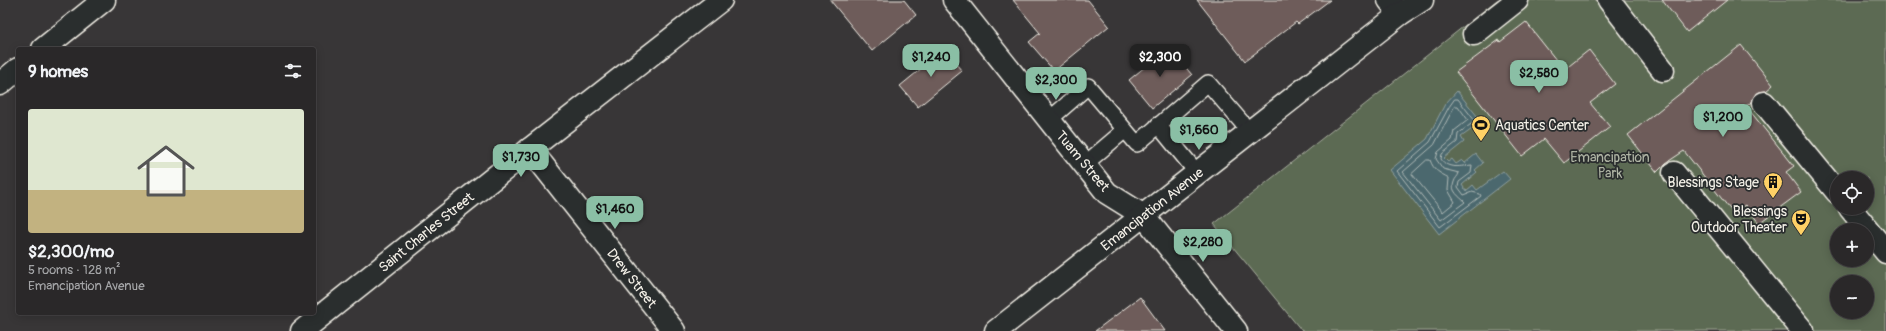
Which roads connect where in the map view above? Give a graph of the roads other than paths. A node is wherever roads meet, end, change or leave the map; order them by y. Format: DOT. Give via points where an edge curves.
graph roads {
  1 [pos="104,0"];
  2 [pos="721,0"];
  3 [pos="954,0"];
  4 [pos="1422,0"];
  5 [pos="1517,0"];
  6 [pos="1609,0"];
  7 [pos="1395,7"];
  8 [pos="1474,34"];
  9 [pos="45,47"];
  10 [pos="1663,70"];
  11 [pos="16,71"];
  12 [pos="0,84"];
  13 [pos="1764,103"];
  14 [pos="1049,120"];
  15 [pos="1158,125"];
  16 [pos="1125,130"];
  17 [pos="1250,132"];
  18 [pos="530,149"];
  19 [pos="1085,164"];
  20 [pos="1674,173"];
  21 [pos="1198,174"];
  22 [pos="1830,183"];
  23 [pos="1856,215"];
  24 [pos="1144,216"];
  25 [pos="1886,252"];
  26 [pos="1004,328"];
  27 [pos="304,330"];
  28 [pos="674,331"];
  29 [pos="1236,331"];
  30 [pos="1802,331"];
  1 -- 9 [label="street"];
  2 -- 18 [label="street, Saint Charles Street"];
  3 -- 14 [label="street, Tuam Street"];
  4 -- 7 [label="street, Emancipation Avenue"];
  5 -- 8 [label="street"];
  6 -- 10 [label="street"];
  7 -- 17 [label="street, Emancipation Avenue"];
  11 -- 12 [label="street"];
  13 -- 22 [label="street"];
  14 -- 16 [label="lane" via="1088,86"];
  14 -- 19 [label="street, Tuam Street"];
  15 -- 16 [label="lane" via="1137,144"];
  15 -- 17 [label="lane" via="1208,83"];
  15 -- 21 [label="lane"];
  16 -- 19 [label="lane"];
  17 -- 21 [label="street, Emancipation Avenue"];
  18 -- 27 [label="street, Saint Charles Street"];
  18 -- 28 [label="street, Drew Street"];
  19 -- 24 [label="street, Tuam Street" via="1108,193"];
  20 -- 30 [label="street"];
  21 -- 24 [label="street, Emancipation Avenue"];
  23 -- 25 [label="street"];
  24 -- 26 [label="street, Emancipation Avenue"];
  24 -- 29 [label="street, Tuam Street"];
}
